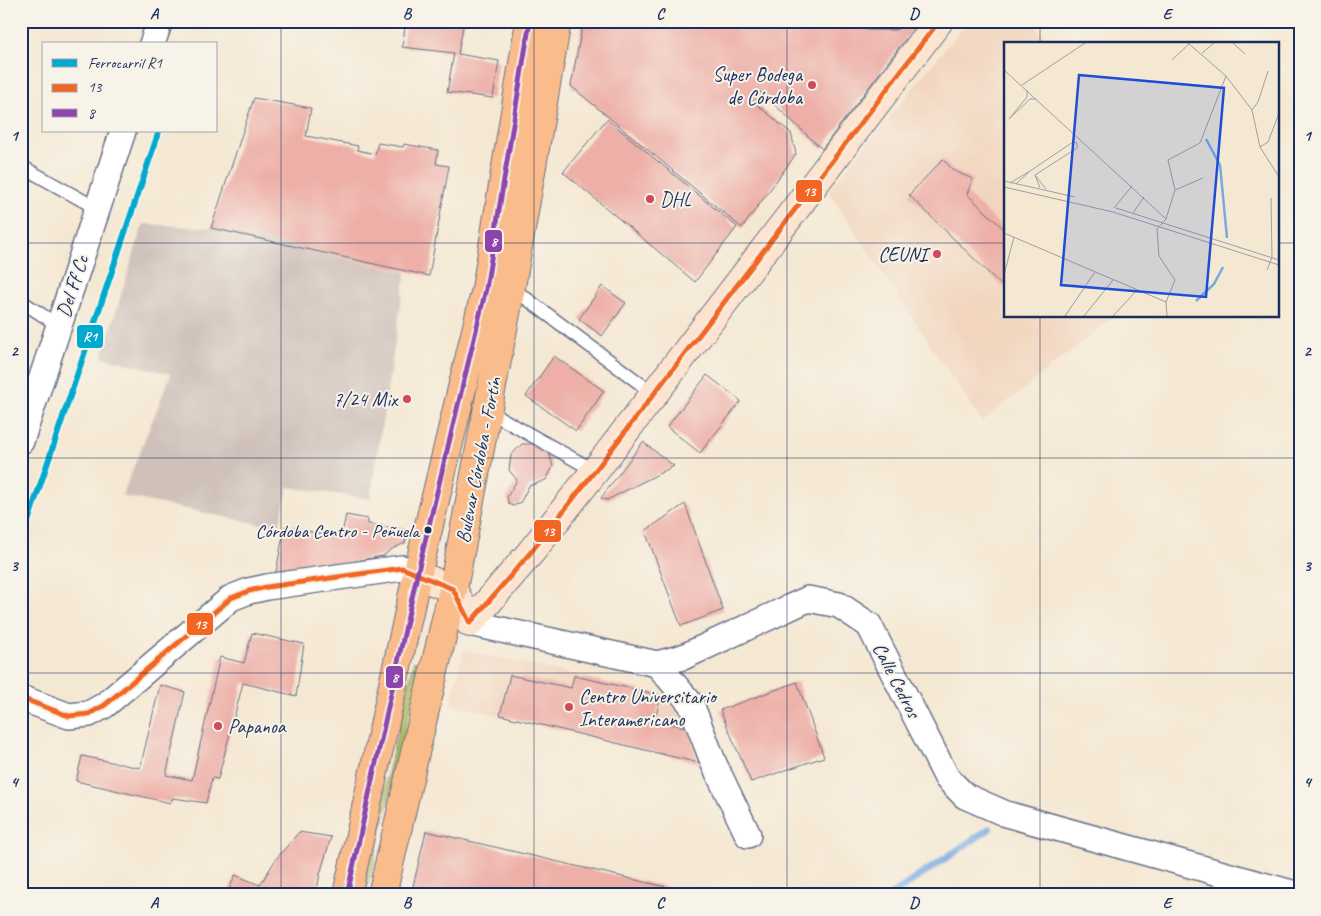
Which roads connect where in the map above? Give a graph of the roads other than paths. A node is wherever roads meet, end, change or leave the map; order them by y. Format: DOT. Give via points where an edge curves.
graph roads {
  1 [pos="160,21"];
  2 [pos="530,21"];
  3 [pos="557,21"];
  4 [pos="867,21"];
  5 [pos="894,21"];
  6 [pos="939,21"];
  7 [pos="153,42"];
  8 [pos="124,132"];
  9 [pos="21,166"];
  10 [pos="98,209"];
  11 [pos="511,287"];
  12 [pos="21,301"];
  13 [pos="59,326"];
  14 [pos="654,394"];
  15 [pos="488,411"];
  16 [pos="21,441"];
  17 [pos="595,471"];
  18 [pos="417,575"];
  19 [pos="453,589"];
  20 [pos="470,623"];
  21 [pos="658,664"];
  22 [pos="21,698"];
  23 [pos="748,835"];
  24 [pos="347,895"];
  25 [pos="382,895"];
  26 [pos="1299,895"];
  1 -- 7 [label="street"];
  2 -- 18 [label="main road, Bulevar Córdoba - Fortín" via="486,289"];
  3 -- 11 [label="main road, Bulevar Córdoba - Fortín"];
  4 -- 5 [label="lane"];
  6 -- 14 [label="street"];
  8 -- 10 [label="street, Del Ff Cc"];
  9 -- 10 [label="lane"];
  10 -- 13 [label="street, Del Ff Cc"];
  11 -- 14 [label="lane"];
  11 -- 15 [label="main road, Bulevar Córdoba - Fortín"];
  12 -- 13 [label="lane"];
  13 -- 16 [label="street, Del Ff Cc"];
  14 -- 17 [label="street"];
  15 -- 17 [label="lane"];
  15 -- 19 [label="main road, Bulevar Córdoba - Fortín"];
  17 -- 20 [label="street"];
  18 -- 19 [label="street"];
  18 -- 22 [label="street" via="402,568 267,587 231,598 105,705 89,714 69,716"];
  18 -- 24 [label="main road, Bulevar Córdoba - Fortín"];
  19 -- 20 [label="street"];
  19 -- 25 [label="main road, Bulevar Córdoba - Fortín"];
  20 -- 21 [label="street"];
  21 -- 23 [label="street" via="690,704"];
  21 -- 26 [label="street, Calle Cedros" via="808,600 839,605 869,625 947,778 965,796 1006,814"];
}
